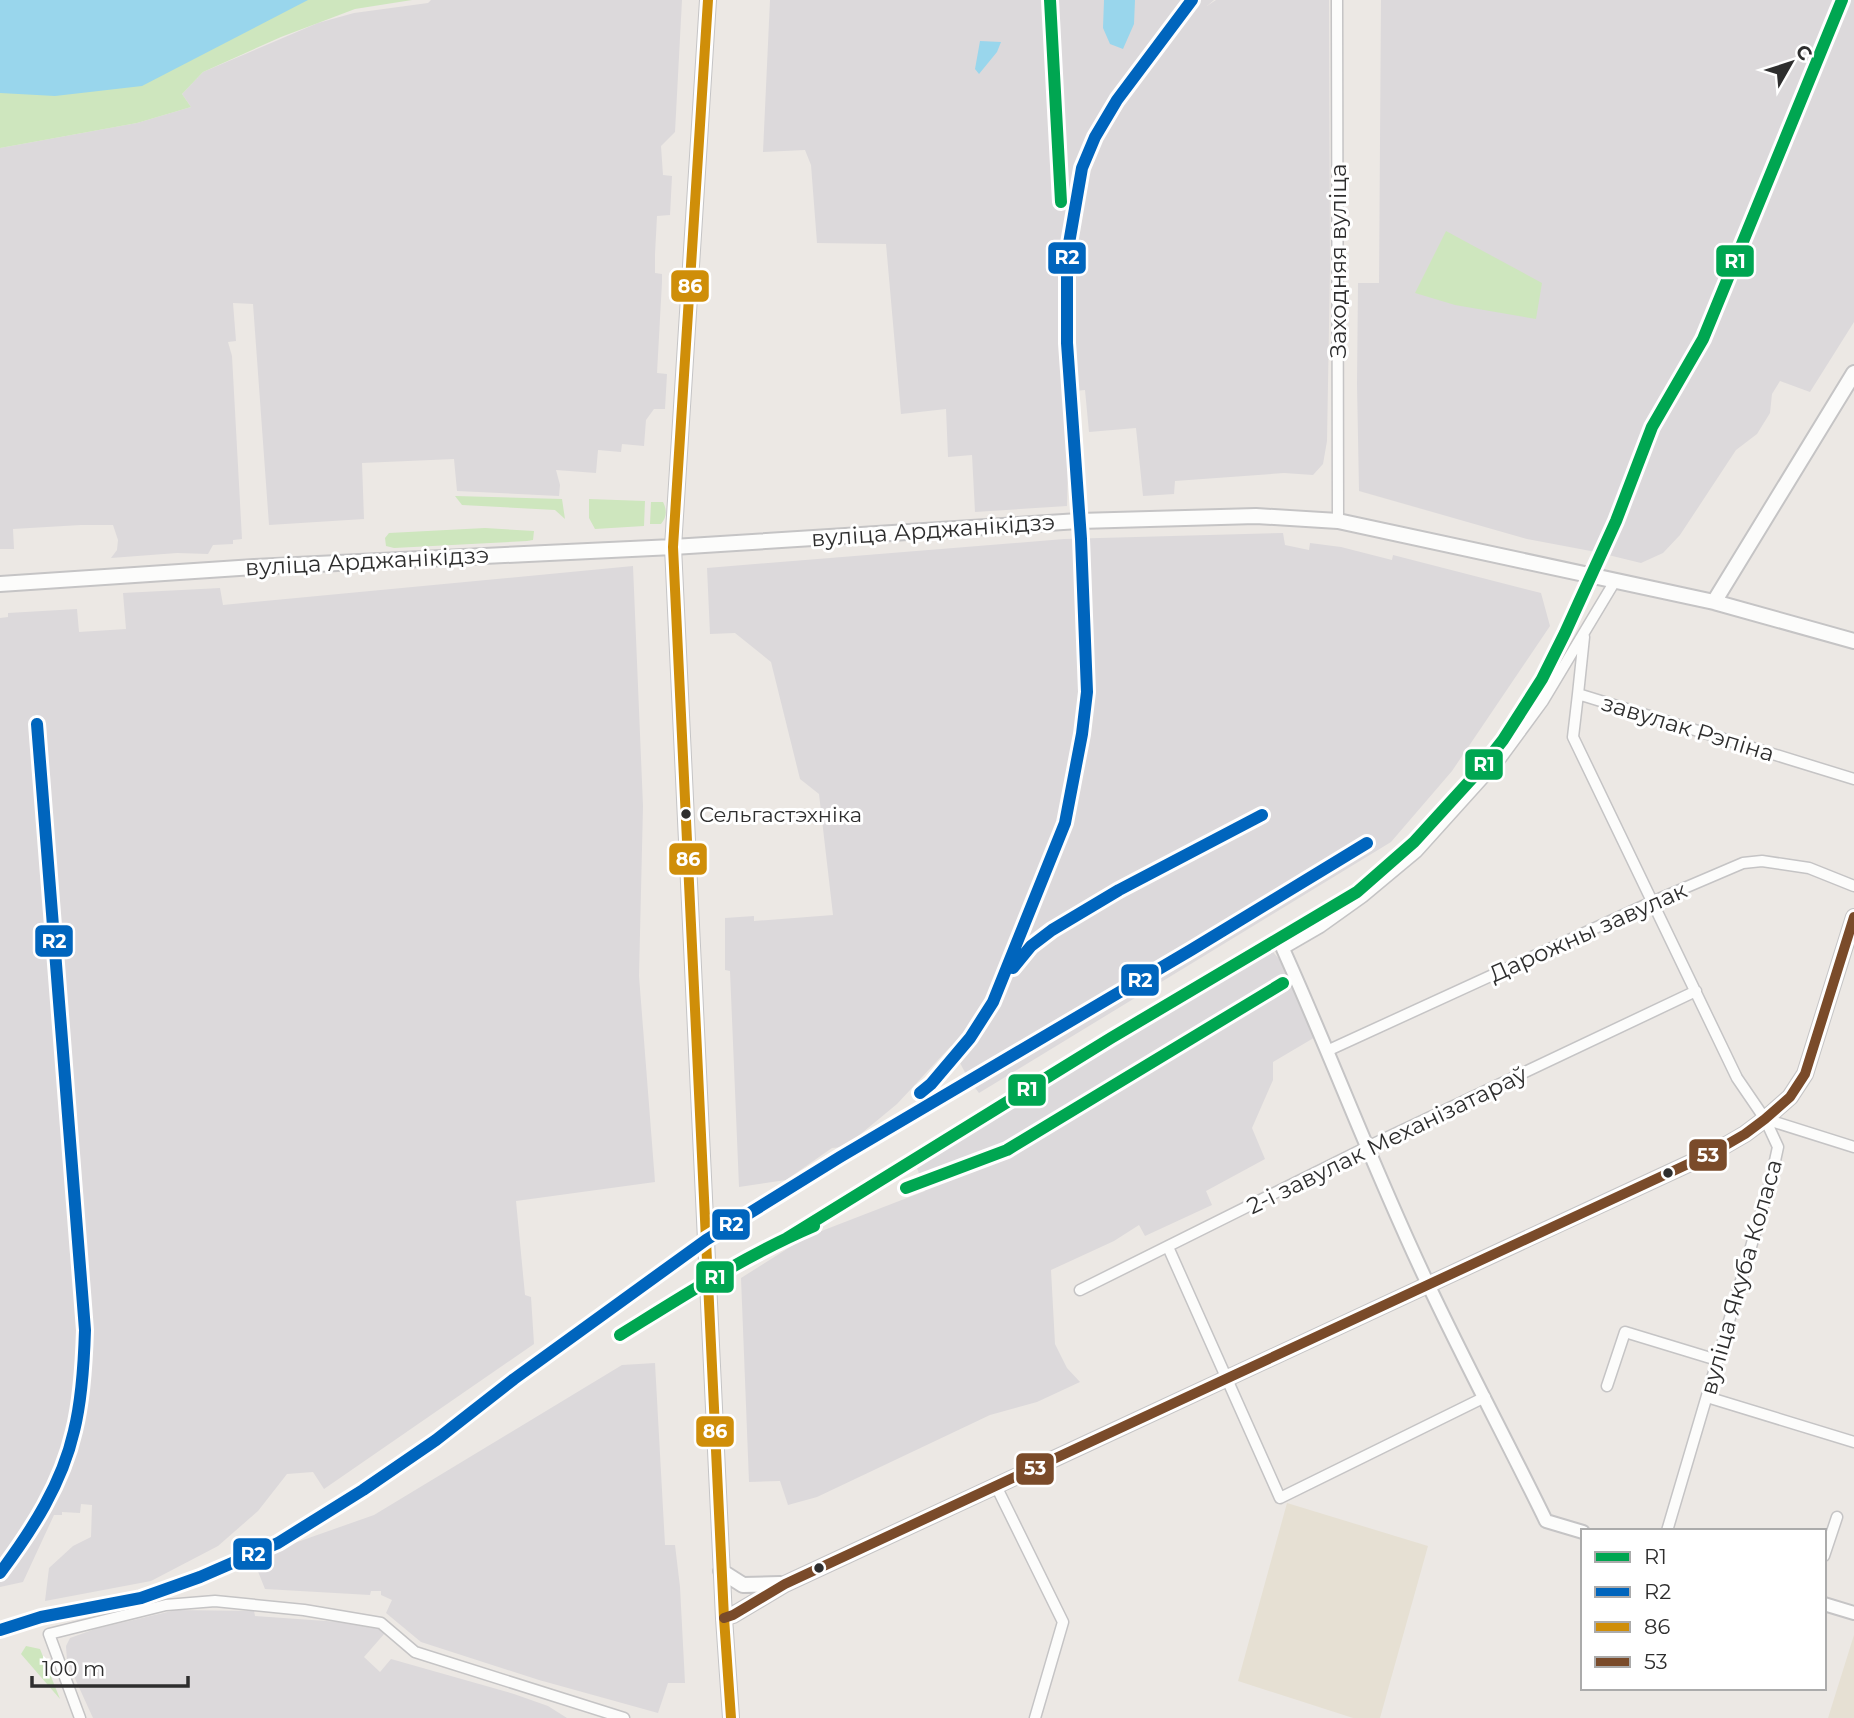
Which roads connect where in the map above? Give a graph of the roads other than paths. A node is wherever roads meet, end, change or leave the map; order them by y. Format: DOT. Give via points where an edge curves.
graph roads {
  1 [pos="708,0"];
  2 [pos="1337,0"];
  3 [pos="1854,373"];
  4 [pos="1338,521"];
  5 [pos="673,547"];
  6 [pos="1615,582"];
  7 [pos="0,584"];
  8 [pos="1714,601"];
  9 [pos="1585,635"];
  10 [pos="1854,641"];
  11 [pos="1578,694"];
  12 [pos="1854,779"];
  13 [pos="1854,886"];
  14 [pos="1654,901"];
  15 [pos="1854,917"];
  16 [pos="1283,949"];
  17 [pos="1696,992"];
  18 [pos="1329,1050"];
  19 [pos="1765,1119"];
  20 [pos="1367,1147"];
  21 [pos="1854,1147"];
  22 [pos="1168,1247"];
  23 [pos="1427,1284"];
  24 [pos="1080,1290"];
  25 [pos="1717,1360"];
  26 [pos="1228,1380"];
  27 [pos="1607,1386"];
  28 [pos="1485,1397"];
  29 [pos="1707,1397"];
  30 [pos="1854,1442"];
  31 [pos="997,1488"];
  32 [pos="1837,1517"];
  33 [pos="1668,1529"];
  34 [pos="1581,1531"];
  35 [pos="1826,1550"];
  36 [pos="721,1571"];
  37 [pos="785,1584"];
  38 [pos="1826,1605"];
  39 [pos="1854,1613"];
  40 [pos="724,1618"];
  41 [pos="587,1706"];
  42 [pos="80,1718"];
  43 [pos="583,1718"];
  44 [pos="624,1718"];
  45 [pos="731,1718"];
  46 [pos="1035,1718"];
  1 -- 5 [label="main road"];
  2 -- 4 [label="street, Заходняя вуліца"];
  3 -- 8 [label="main road"];
  4 -- 5 [label="main road, вуліца Арджанікідзэ" via="1256,516 1079,521"];
  4 -- 6 [label="main road, вуліца Арджанікідзэ"];
  5 -- 7 [label="main road, вуліца Арджанікідзэ"];
  5 -- 36 [label="main road"];
  6 -- 8 [label="main road, вуліца Арджанікідзэ"];
  6 -- 9 [label="street"];
  8 -- 10 [label="main road, вуліца Арджанікідзэ"];
  9 -- 11 [label="street, завулак Рэпіна"];
  9 -- 16 [label="street" via="1515,741 1416,852 1363,897"];
  11 -- 12 [label="street, завулак Рэпіна"];
  11 -- 14 [label="street, вуліца Якуба Коласа" via="1573,737"];
  13 -- 14 [label="street, Дарожны завулак" via="1809,868 1762,861 1743,863"];
  14 -- 17 [label="street, вуліца Якуба Коласа"];
  14 -- 18 [label="street, Дарожны завулак"];
  15 -- 19 [label="main road" via="1805,1073 1790,1097"];
  16 -- 18 [label="street"];
  17 -- 19 [label="street, вуліца Якуба Коласа" via="1737,1078"];
  17 -- 20 [label="street, 2-і завулак Механізатараў"];
  18 -- 20 [label="street"];
  19 -- 21 [label="street"];
  19 -- 23 [label="main road" via="1714,1152"];
  19 -- 25 [label="street, вуліца Якуба Коласа" via="1778,1147"];
  20 -- 22 [label="street, 2-і завулак Механізатараў"];
  20 -- 23 [label="street"];
  22 -- 24 [label="street, 2-і завулак Механізатараў"];
  22 -- 26 [label="street"];
  23 -- 26 [label="main road"];
  23 -- 28 [label="street"];
  25 -- 27 [label="street" via="1625,1332"];
  25 -- 29 [label="street, вуліца Якуба Коласа"];
  26 -- 28 [label="street" via="1280,1498"];
  26 -- 31 [label="main road"];
  28 -- 34 [label="street" via="1546,1521"];
  29 -- 30 [label="street"];
  29 -- 33 [label="street, вуліца Якуба Коласа"];
  31 -- 37 [label="main road"];
  31 -- 46 [label="street" via="1063,1622"];
  32 -- 35 [label="street"];
  36 -- 37 [label="main road" via="743,1585"];
  36 -- 40 [label="main road"];
  37 -- 40 [label="main road"];
  38 -- 39 [label="street"];
  40 -- 45 [label="main road"];
  41 -- 42 [label="street" via="415,1652 381,1623 215,1601 166,1605 49,1634"];
  41 -- 43 [label="street"];
  41 -- 44 [label="street"];
}
